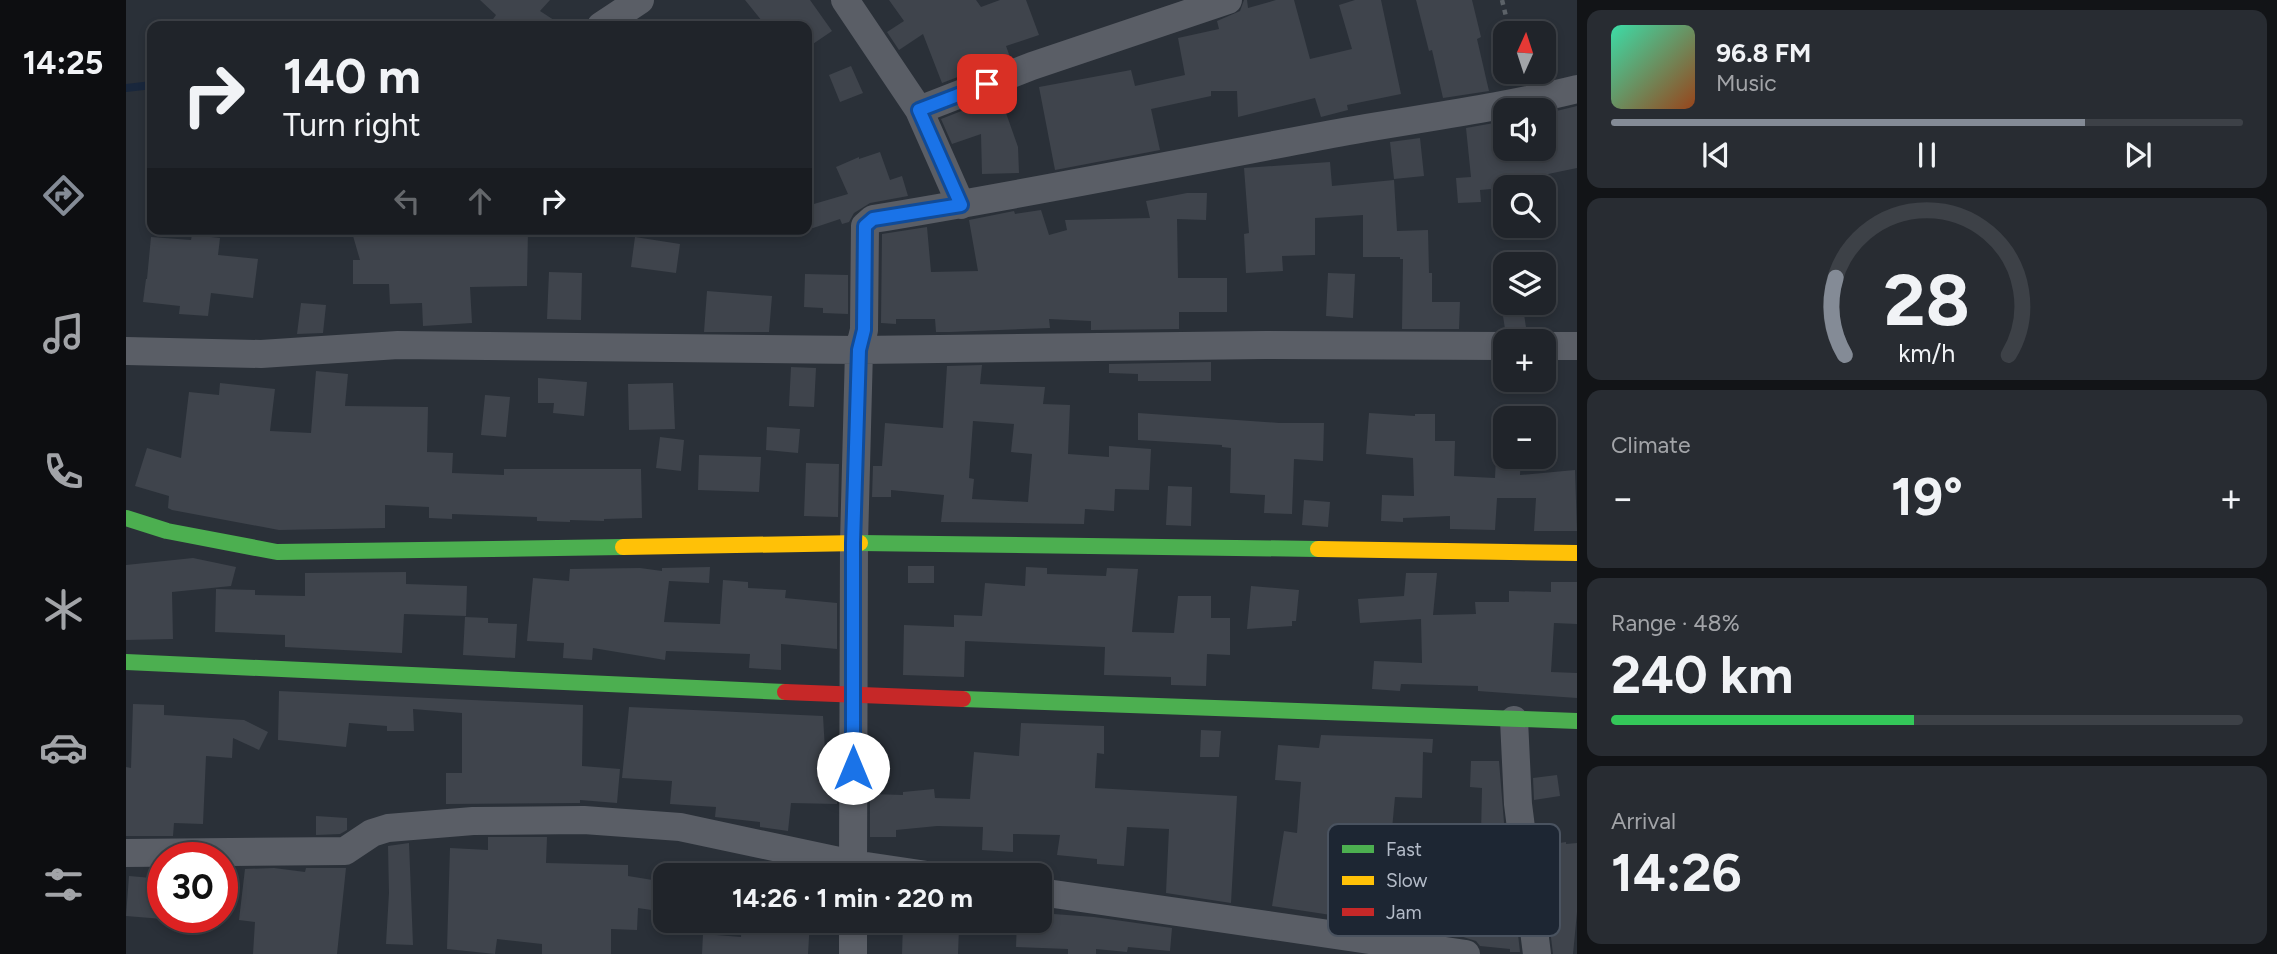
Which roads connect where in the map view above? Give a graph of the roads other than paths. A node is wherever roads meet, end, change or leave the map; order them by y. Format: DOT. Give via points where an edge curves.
graph roads {
  1 [pos="640,0"];
  2 [pos="845,0"];
  3 [pos="1228,0"];
  4 [pos="608,21"];
  5 [pos="1577,89"];
  6 [pos="919,110"];
  7 [pos="961,205"];
  8 [pos="1493,346"];
  9 [pos="1556,346"];
  10 [pos="1577,346"];
  11 [pos="859,350"];
  12 [pos="126,351"];
  13 [pos="126,518"];
  14 [pos="853,543"];
  15 [pos="1577,553"];
  16 [pos="126,662"];
  17 [pos="853,695"];
  18 [pos="1514,720"];
  19 [pos="1577,721"];
  20 [pos="1521,824"];
  21 [pos="126,853"];
  22 [pos="825,863"];
  23 [pos="853,863"];
  24 [pos="1052,894"];
  25 [pos="853,933"];
  26 [pos="1328,934"];
  27 [pos="1342,936"];
  28 [pos="1535,936"];
  29 [pos="853,954"];
  30 [pos="1466,954"];
  31 [pos="1537,954"];
  1 -- 4 [label="street"];
  2 -- 6 [label="street"];
  3 -- 6 [label="street" via="1032,66"];
  5 -- 7 [label="street"];
  6 -- 7 [label="street"];
  7 -- 11 [label="street" via="873,219 865,226 864,330"];
  8 -- 11 [label="street"];
  9 -- 10 [label="street"];
  11 -- 12 [label="street" via="398,345 261,354"];
  11 -- 14 [label="street"];
  13 -- 14 [label="street" via="167,531 277,552"];
  14 -- 15 [label="street"];
  14 -- 17 [label="street"];
  16 -- 17 [label="street"];
  17 -- 18 [label="street"];
  17 -- 23 [label="street"];
  18 -- 19 [label="street"];
  18 -- 20 [label="street"];
  21 -- 22 [label="street" via="345,851 388,828 473,821 584,820 680,827"];
  24 -- 26 [label="street"];
  25 -- 29 [label="street"];
  27 -- 30 [label="street"];
  28 -- 31 [label="street"];
}
